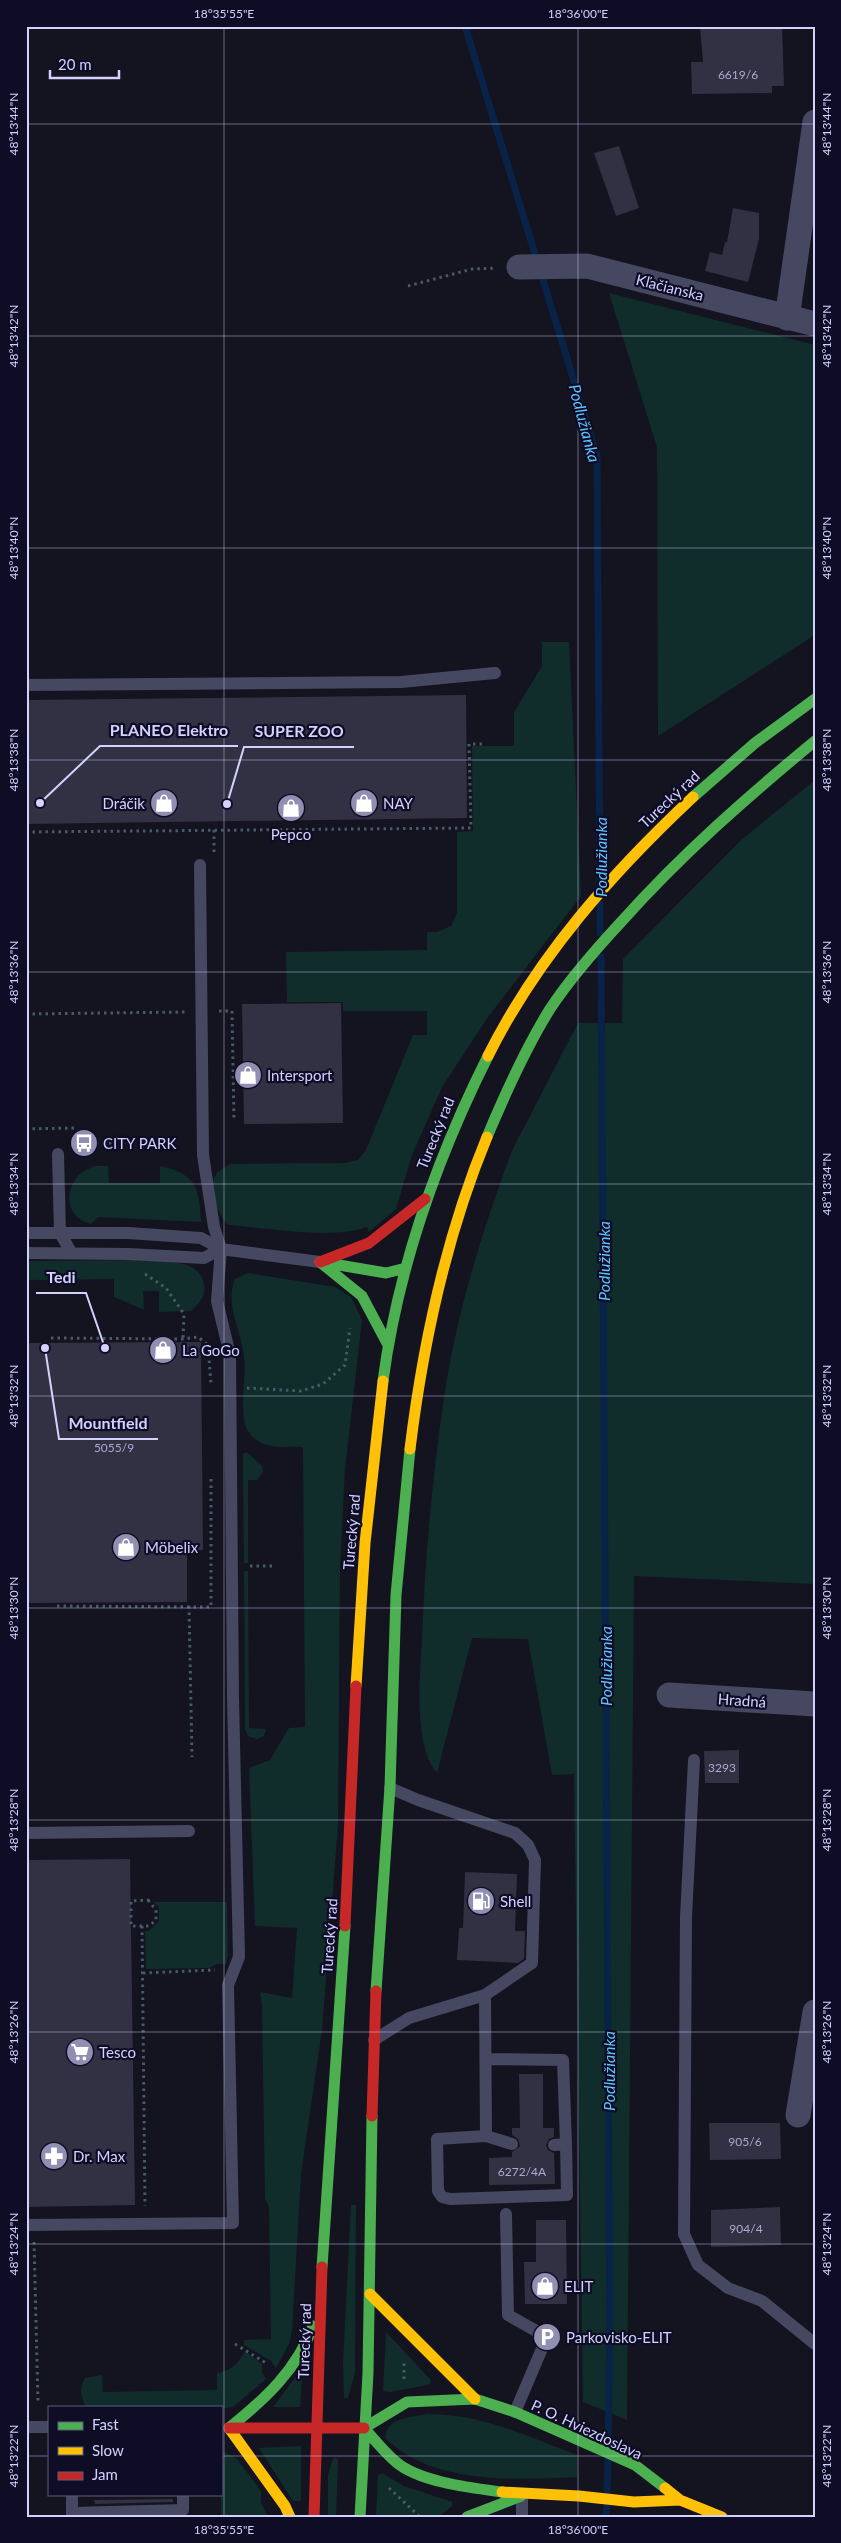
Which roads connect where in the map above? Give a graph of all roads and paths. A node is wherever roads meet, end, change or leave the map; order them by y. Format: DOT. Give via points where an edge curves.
graph roads {
  1 [pos="815,122"];
  2 [pos="519,267"];
  3 [pos="408,286"];
  4 [pos="787,318"];
  5 [pos="815,324"];
  6 [pos="495,673"];
  7 [pos="26,685"];
  8 [pos="815,699"];
  9 [pos="815,741"];
  10 [pos="484,744"];
  11 [pos="26,832"];
  12 [pos="200,865"];
  13 [pos="201,1012"];
  14 [pos="26,1014"];
  15 [pos="234,1121"];
  16 [pos="26,1129"];
  17 [pos="119,1143"];
  18 [pos="58,1154"];
  19 [pos="425,1199"];
  20 [pos="26,1233"];
  21 [pos="60,1233"];
  22 [pos="369,1243"];
  23 [pos="221,1249"];
  24 [pos="71,1252"];
  25 [pos="26,1253"];
  26 [pos="320,1262"];
  27 [pos="410,1269"];
  28 [pos="144,1273"];
  29 [pos="182,1339"];
  30 [pos="388,1346"];
  31 [pos="211,1468"];
  32 [pos="243,1566"];
  33 [pos="274,1566"];
  34 [pos="57,1606"];
  35 [pos="189,1606"];
  36 [pos="669,1695"];
  37 [pos="815,1704"];
  38 [pos="192,1757"];
  39 [pos="694,1760"];
  40 [pos="390,1788"];
  41 [pos="189,1831"];
  42 [pos="26,1833"];
  43 [pos="142,1926"];
  44 [pos="234,1969"];
  45 [pos="143,1973"];
  46 [pos="485,1995"];
  47 [pos="815,2012"];
  48 [pos="374,2040"];
  49 [pos="486,2059"];
  50 [pos="798,2115"];
  51 [pos="486,2136"];
  52 [pos="512,2144"];
  53 [pos="136,2208"];
  54 [pos="506,2214"];
  55 [pos="30,2225"];
  56 [pos="370,2294"];
  57 [pos="320,2301"];
  58 [pos="235,2344"];
  59 [pos="815,2344"];
  60 [pos="405,2360"];
  61 [pos="266,2363"];
  62 [pos="405,2389"];
  63 [pos="475,2399"];
  64 [pos="38,2401"];
  65 [pos="515,2412"];
  66 [pos="315,2426"];
  67 [pos="26,2427"];
  68 [pos="48,2428"];
  69 [pos="225,2428"];
  70 [pos="364,2428"];
  71 [pos="390,2483"];
  72 [pos="522,2495"];
  73 [pos="72,2496"];
  74 [pos="182,2496"];
  75 [pos="680,2500"];
  76 [pos="183,2513"];
  77 [pos="72,2515"];
  78 [pos="290,2517"];
  79 [pos="314,2517"];
  80 [pos="360,2517"];
  81 [pos="420,2517"];
  82 [pos="467,2517"];
  83 [pos="522,2517"];
  84 [pos="722,2517"];
  1 -- 4 [label="street"];
  2 -- 3 [label="path" via="472,269"];
  2 -- 4 [label="street, Kľačianska" via="587,266"];
  4 -- 5 [label="street, Kľačianska"];
  6 -- 7 [label="lane" via="401,682"];
  8 -- 19 [label="main road, Turecký rad" via="696,792 620,869 547,955 489,1051 465,1098"];
  9 -- 40 [label="main road" via="701,838 654,884 582,965 544,1019 497,1110 436,1276 417,1389 396,1596"];
  10 -- 11 [label="path" via="470,744 471,828"];
  12 -- 13 [label="lane"];
  13 -- 14 [label="path"];
  13 -- 15 [label="path" via="232,1012"];
  13 -- 23 [label="lane" via="203,1155 214,1227"];
  16 -- 17 [label="path" via="74,1128 84,1143"];
  18 -- 21 [label="lane"];
  19 -- 22 [label="main road"];
  19 -- 27 [label="main road, Turecký rad"];
  20 -- 21 [label="lane"];
  21 -- 23 [label="lane" via="201,1238"];
  21 -- 24 [label="lane"];
  22 -- 26 [label="main road"];
  22 -- 27 [label="main road"];
  23 -- 24 [label="lane" via="204,1258"];
  23 -- 26 [label="lane"];
  23 -- 44 [label="lane" via="218,1301 230,1355 239,1957"];
  24 -- 25 [label="lane"];
  26 -- 27 [label="main road" via="386,1273"];
  26 -- 30 [label="main road" via="362,1296"];
  27 -- 30 [label="main road, Turecký rad"];
  28 -- 29 [label="path" via="166,1288 184,1314"];
  30 -- 57 [label="main road, Turecký rad" via="362,1570 352,1815"];
  31 -- 35 [label="path" via="211,1607"];
  32 -- 33 [label="path"];
  34 -- 35 [label="path"];
  35 -- 38 [label="path"];
  36 -- 37 [label="street, Hradná"];
  39 -- 59 [label="lane" via="686,1917 684,2234 698,2265 728,2288 762,2301"];
  40 -- 46 [label="lane" via="515,1833 528,1845 535,1860 532,1964"];
  40 -- 48 [label="main road"];
  41 -- 42 [label="lane"];
  43 -- 43 [label="path" via="131,1926 131,1900 148,1900 156,1910 156,1920 149,1926"];
  43 -- 45 [label="path"];
  44 -- 45 [label="path"];
  44 -- 55 [label="lane" via="228,1985 232,2223"];
  45 -- 53 [label="path" via="145,2208"];
  46 -- 48 [label="lane" via="409,2018"];
  46 -- 49 [label="lane"];
  47 -- 50 [label="street"];
  48 -- 56 [label="main road"];
  49 -- 51 [label="lane"];
  49 -- 51 [label="lane" via="563,2060 560,2145 567,2195 442,2197 438,2191 437,2140"];
  51 -- 52 [label="lane"];
  54 -- 65 [label="lane" via="508,2315 547,2337"];
  55 -- 64 [label="path"];
  56 -- 63 [label="main road, P. O. Hviezdoslava"];
  56 -- 70 [label="main road"];
  57 -- 66 [label="main road, Turecký rad"];
  57 -- 69 [label="main road" via="301,2357 265,2399"];
  58 -- 61 [label="path"];
  60 -- 62 [label="path"];
  63 -- 65 [label="main road, P. O. Hviezdoslava"];
  63 -- 70 [label="main road, P. O. Hviezdoslava" via="407,2402"];
  65 -- 75 [label="main road, P. O. Hviezdoslava" via="635,2465"];
  66 -- 69 [label="main road"];
  66 -- 70 [label="main road"];
  66 -- 79 [label="main road, Turecký rad"];
  67 -- 68 [label="lane"];
  69 -- 78 [label="main road"];
  70 -- 72 [label="main road, P. O. Hviezdoslava" via="397,2463 427,2477 461,2487"];
  70 -- 80 [label="main road"];
  71 -- 81 [label="path" via="389,2488"];
  72 -- 75 [label="main road, P. O. Hviezdoslava" via="579,2496 634,2502"];
  72 -- 82 [label="main road, P. O. Hviezdoslava"];
  72 -- 83 [label="lane"];
  73 -- 77 [label="lane"];
  74 -- 76 [label="lane"];
  75 -- 84 [label="main road, P. O. Hviezdoslava"];
  76 -- 77 [label="lane"];
}
